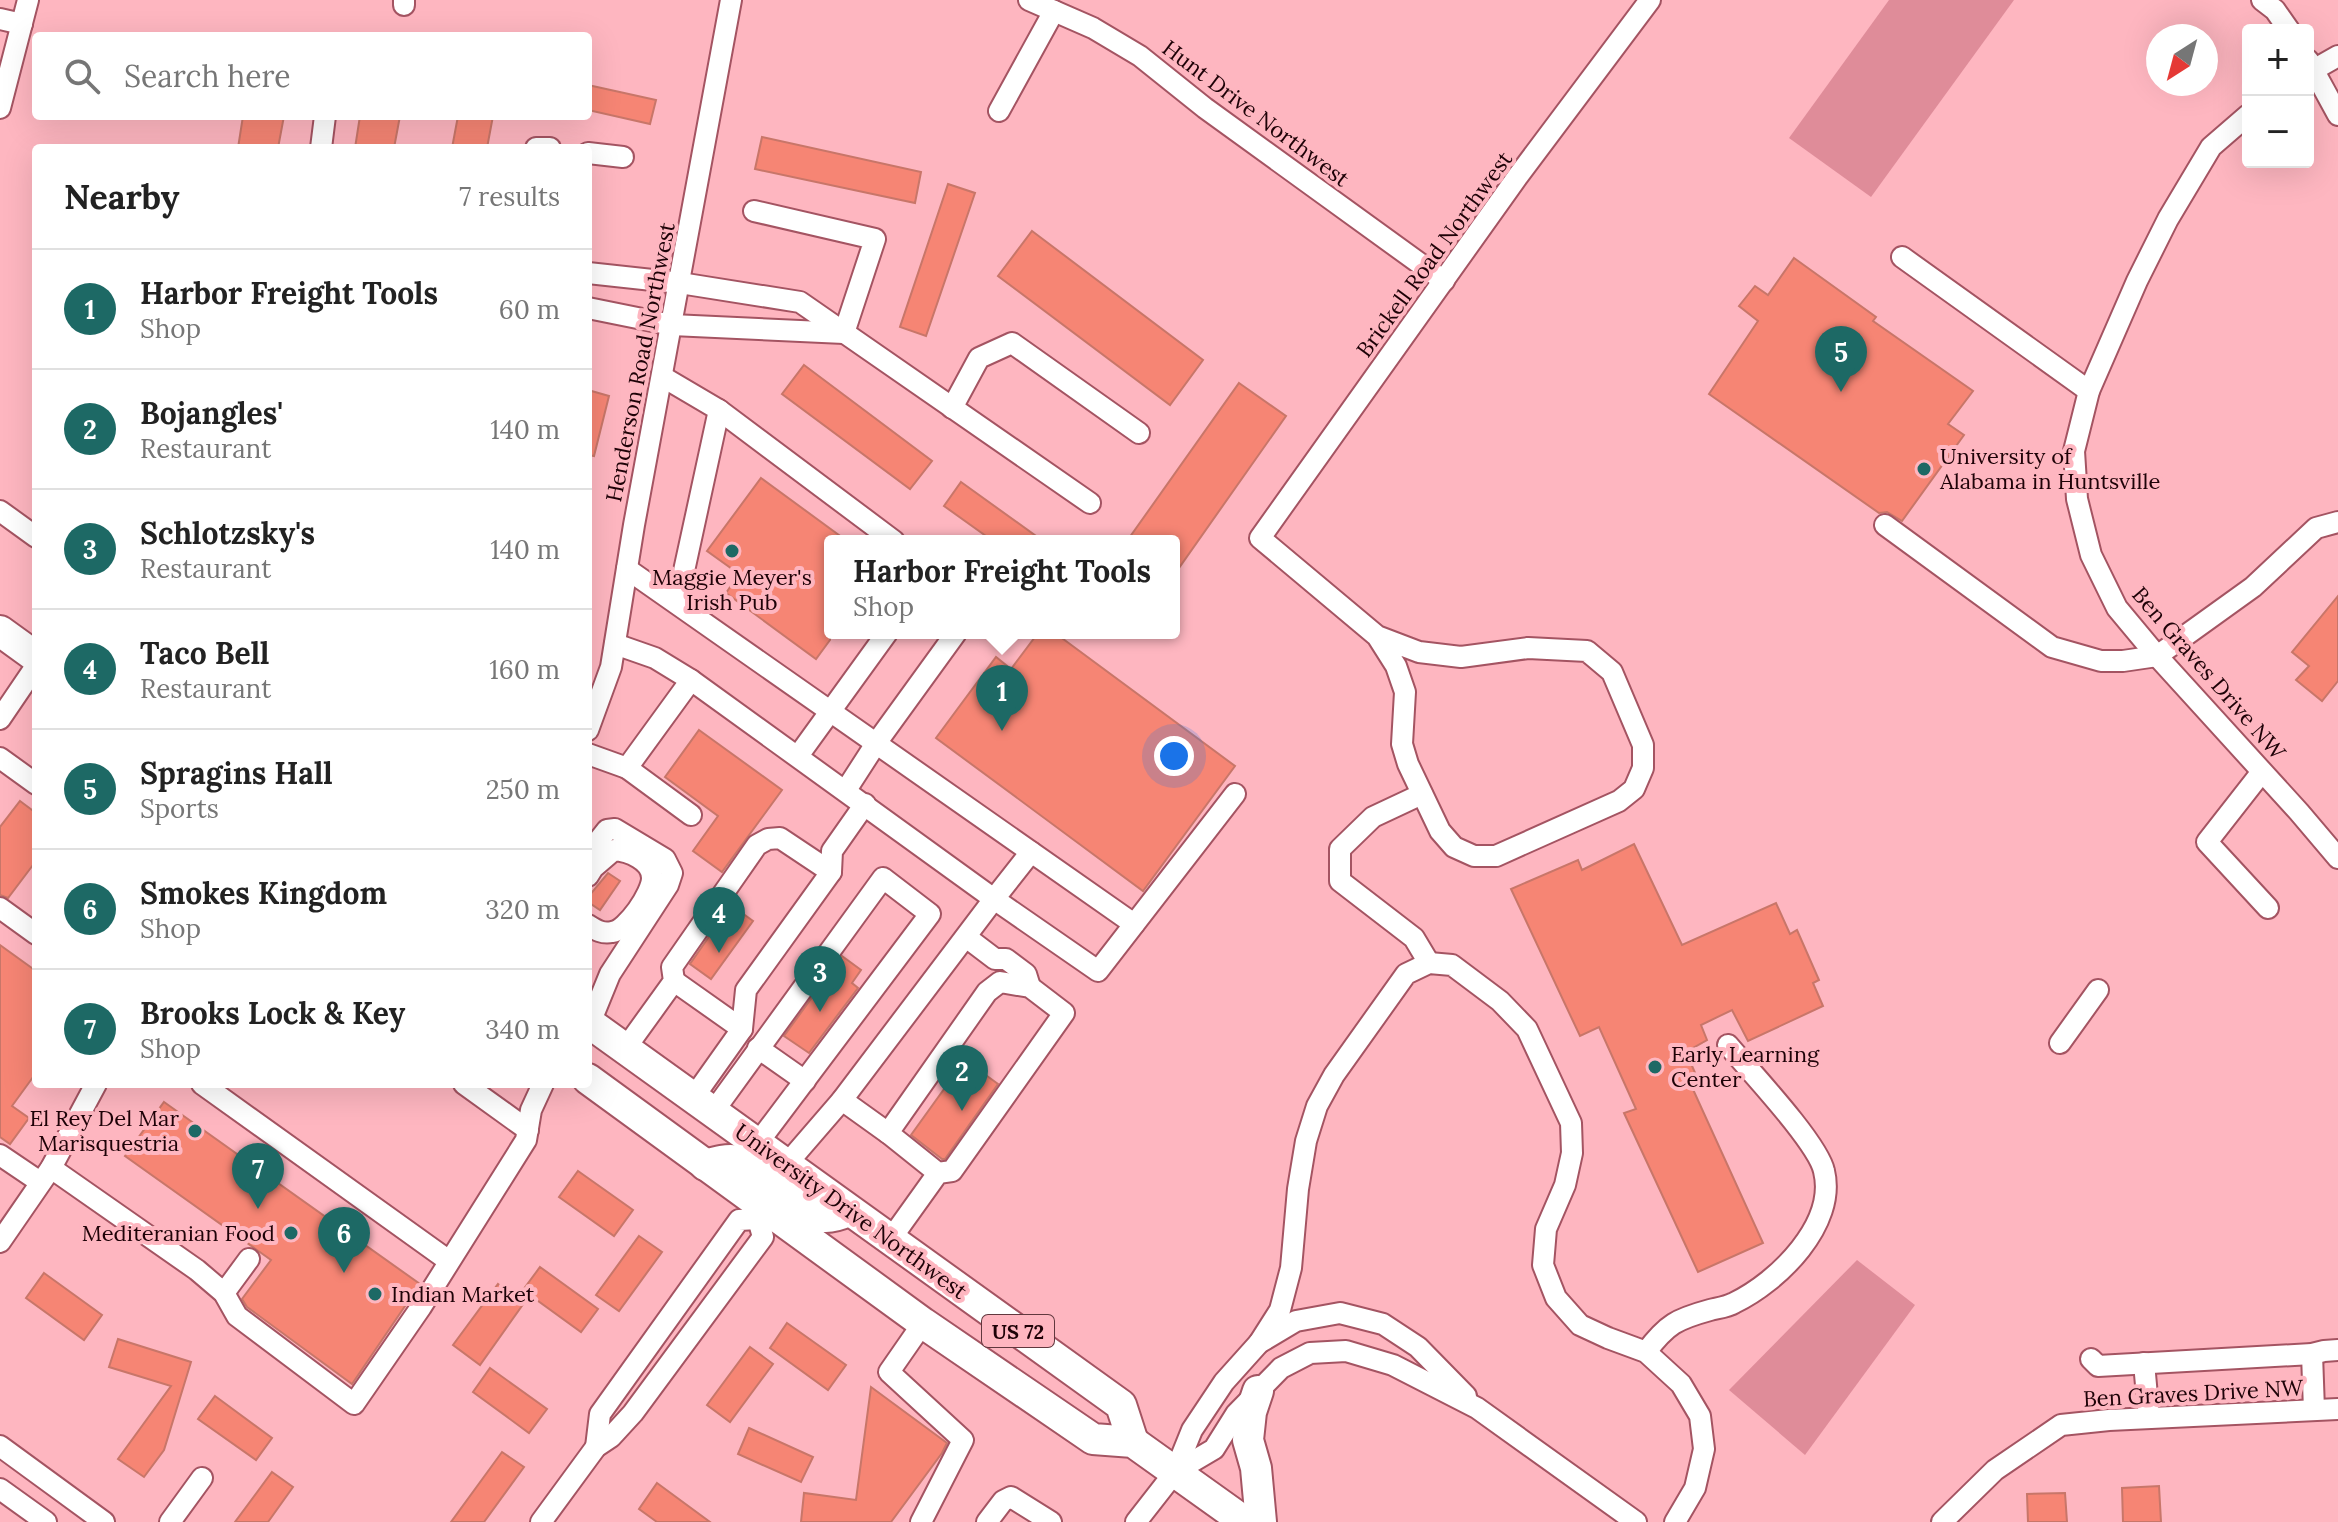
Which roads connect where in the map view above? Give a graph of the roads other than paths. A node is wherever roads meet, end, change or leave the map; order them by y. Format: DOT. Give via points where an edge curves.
graph roads {
  1 [pos="28,0"];
  2 [pos="731,0"];
  3 [pos="1029,0"];
  4 [pos="2262,0"];
  5 [pos="1646,1"];
  6 [pos="1054,11"];
  7 [pos="0,19"];
  8 [pos="22,24"];
  9 [pos="2285,24"];
  10 [pos="2338,56"];
  11 [pos="2314,65"];
  12 [pos="2314,74"];
  13 [pos="0,108"];
  14 [pos="999,111"];
  15 [pos="2338,115"];
  16 [pos="324,120"];
  17 [pos="2242,120"];
  18 [pos="322,144"];
  19 [pos="592,153"];
  20 [pos="623,157"];
  21 [pos="754,211"];
  22 [pos="1902,257"];
  23 [pos="592,273"];
  24 [pos="1444,281"];
  25 [pos="680,283"];
  26 [pos="592,309"];
  27 [pos="672,325"];
  28 [pos="844,333"];
  29 [pos="663,377"];
  30 [pos="2089,391"];
  31 [pos="952,408"];
  32 [pos="719,410"];
  33 [pos="1139,433"];
  34 [pos="1090,503"];
  35 [pos="0,511"];
  36 [pos="2338,522"];
  37 [pos="1885,525"];
  38 [pos="32,534"];
  39 [pos="886,535"];
  40 [pos="627,569"];
  41 [pos="677,603"];
  42 [pos="0,631"];
  43 [pos="1377,636"];
  44 [pos="883,639"];
  45 [pos="952,639"];
  46 [pos="615,644"];
  47 [pos="32,654"];
  48 [pos="2157,656"];
  49 [pos="32,672"];
  50 [pos="691,680"];
  51 [pos="596,686"];
  52 [pos="592,708"];
  53 [pos="831,710"];
  54 [pos="0,719"];
  55 [pos="877,742"];
  56 [pos="592,755"];
  57 [pos="798,756"];
  58 [pos="0,758"];
  59 [pos="627,768"];
  60 [pos="2261,773"];
  61 [pos="32,781"];
  62 [pos="846,790"];
  63 [pos="1235,794"];
  64 [pos="1422,794"];
  65 [pos="865,804"];
  66 [pos="691,815"];
  67 [pos="592,843"];
  68 [pos="1031,852"];
  69 [pos="2338,858"];
  70 [pos="592,870"];
  71 [pos="831,872"];
  72 [pos="994,899"];
  73 [pos="0,908"];
  74 [pos="2268,908"];
  75 [pos="1134,924"];
  76 [pos="592,927"];
  77 [pos="32,931"];
  78 [pos="966,937"];
  79 [pos="592,942"];
  80 [pos="995,959"];
  81 [pos="617,961"];
  82 [pos="1429,963"];
  83 [pos="674,981"];
  84 [pos="1000,982"];
  85 [pos="1030,987"];
  86 [pos="2098,990"];
  87 [pos="592,1016"];
  88 [pos="592,1025"];
  89 [pos="742,1029"];
  90 [pos="2060,1043"];
  91 [pos="1728,1045"];
  92 [pos="758,1048"];
  93 [pos="625,1049"];
  94 [pos="805,1081"];
  95 [pos="592,1082"];
  96 [pos="94,1088"];
  97 [pos="208,1088"];
  98 [pos="470,1088"];
  99 [pos="541,1088"];
  100 [pos="842,1100"];
  101 [pos="703,1105"];
  102 [pos="528,1130"];
  103 [pos="888,1133"];
  104 [pos="757,1144"];
  105 [pos="0,1155"];
  106 [pos="705,1165"];
  107 [pos="785,1166"];
  108 [pos="938,1173"];
  109 [pos="46,1175"];
  110 [pos="848,1211"];
  111 [pos="762,1213"];
  112 [pos="890,1240"];
  113 [pos="0,1242"];
  114 [pos="249,1259"];
  115 [pos="449,1261"];
  116 [pos="224,1293"];
  117 [pos="923,1323"];
  118 [pos="1259,1343"];
  119 [pos="2338,1350"];
  120 [pos="1646,1352"];
  121 [pos="2312,1354"];
  122 [pos="2091,1359"];
  123 [pos="2144,1363"];
  124 [pos="1258,1391"];
  125 [pos="1477,1408"];
  126 [pos="2338,1409"];
  127 [pos="2314,1410"];
  128 [pos="2149,1418"];
  129 [pos="1133,1442"];
  130 [pos="0,1446"];
  131 [pos="596,1447"];
  132 [pos="1175,1472"];
  133 [pos="202,1478"];
  134 [pos="0,1489"];
  135 [pos="1235,1519"];
  136 [pos="46,1522"];
  137 [pos="104,1522"];
  138 [pos="170,1522"];
  139 [pos="541,1522"];
  140 [pos="921,1522"];
  141 [pos="987,1522"];
  142 [pos="1051,1522"];
  143 [pos="1136,1522"];
  144 [pos="1261,1522"];
  145 [pos="1636,1522"];
  146 [pos="1675,1522"];
  147 [pos="1942,1522"];
  1 -- 8 [label="street"];
  2 -- 25 [label="street, Henderson Road Northwest"];
  3 -- 6 [label="street, Hunt Drive Northwest"];
  4 -- 9 [label="street"];
  5 -- 24 [label="street, Brickell Road Northwest"];
  6 -- 14 [label="street"];
  6 -- 24 [label="street, Hunt Drive Northwest" via="1140,56"];
  7 -- 8 [label="street"];
  8 -- 13 [label="street"];
  10 -- 11 [label="street"];
  12 -- 15 [label="street"];
  16 -- 18 [label="street"];
  17 -- 30 [label="street, Ben Graves Drive NW" via="2211,147 2168,219"];
  19 -- 20 [label="street"];
  21 -- 28 [label="street" via="875,239"];
  22 -- 30 [label="street"];
  23 -- 25 [label="street"];
  24 -- 43 [label="street, Brickell Road Northwest" via="1260,538"];
  25 -- 27 [label="street, Henderson Road Northwest"];
  25 -- 28 [label="street" via="800,302"];
  26 -- 27 [label="street"];
  27 -- 28 [label="street"];
  27 -- 29 [label="street, Henderson Road Northwest"];
  28 -- 31 [label="street"];
  29 -- 32 [label="street"];
  29 -- 40 [label="street, Henderson Road Northwest"];
  30 -- 48 [label="street, Ben Graves Drive NW" via="2074,451 2077,499 2091,555 2117,608"];
  31 -- 33 [label="street" via="979,358 1012,343"];
  31 -- 34 [label="street"];
  32 -- 39 [label="street"];
  32 -- 41 [label="street"];
  35 -- 38 [label="street"];
  36 -- 48 [label="street" via="2316,528 2253,587"];
  37 -- 48 [label="street" via="2052,647 2101,661"];
  40 -- 41 [label="street"];
  40 -- 46 [label="street, Henderson Road Northwest"];
  41 -- 53 [label="street"];
  42 -- 47 [label="highway"];
  43 -- 64 [label="street" via="1405,692 1402,744"];
  43 -- 64 [label="street" via="1419,652 1461,657 1528,648 1587,651 1612,672 1643,745 1643,768 1634,789 1619,801 1496,856 1474,856 1454,847"];
  44 -- 53 [label="street"];
  45 -- 55 [label="street"];
  46 -- 50 [label="street" via="655,658"];
  46 -- 51 [label="street, Henderson Road Northwest" via="611,667"];
  48 -- 60 [label="street, Ben Graves Drive NW"];
  49 -- 54 [label="street"];
  50 -- 57 [label="street"];
  50 -- 59 [label="street"];
  51 -- 52 [label="street, Henderson Road Northwest"];
  53 -- 55 [label="street"];
  53 -- 57 [label="street"];
  55 -- 62 [label="street"];
  55 -- 68 [label="street"];
  56 -- 59 [label="street"];
  57 -- 62 [label="street"];
  58 -- 61 [label="street"];
  59 -- 66 [label="street"];
  60 -- 69 [label="street, Ben Graves Drive NW"];
  60 -- 74 [label="street" via="2207,842"];
  62 -- 65 [label="street"];
  63 -- 75 [label="street"];
  64 -- 82 [label="street" via="1373,817 1340,849 1340,881 1414,938"];
  65 -- 71 [label="street" via="832,851"];
  65 -- 72 [label="street"];
  67 -- 81 [label="street" via="615,829 665,859 672,873"];
  68 -- 72 [label="street"];
  68 -- 75 [label="street"];
  70 -- 76 [label="street" via="614,850 624,850 650,867 653,880 630,921 616,932"];
  71 -- 83 [label="street" via="780,838 757,845 672,967"];
  71 -- 89 [label="street" via="746,990"];
  72 -- 75 [label="street" via="1098,971"];
  72 -- 78 [label="street"];
  73 -- 77 [label="street"];
  78 -- 80 [label="street"];
  78 -- 100 [label="street"];
  79 -- 81 [label="street"];
  80 -- 84 [label="street"];
  80 -- 85 [label="street" via="1006,959 1026,974"];
  81 -- 87 [label="street"];
  82 -- 118 [label="street" via="1406,974 1317,1106 1304,1153 1291,1268 1280,1310"];
  82 -- 120 [label="street" via="1452,965 1527,1029 1571,1123 1572,1153 1546,1229 1543,1265 1556,1298 1580,1325"];
  83 -- 89 [label="street"];
  83 -- 93 [label="street"];
  84 -- 85 [label="street"];
  84 -- 103 [label="street" via="987,992"];
  85 -- 108 [label="street" via="1064,1013 952,1171"];
  86 -- 90 [label="street"];
  88 -- 93 [label="highway, University Drive Northwest / US 72"];
  89 -- 101 [label="street"];
  91 -- 120 [label="street" via="1807,1140 1824,1169 1826,1198 1812,1234 1793,1259 1733,1304 1685,1317 1661,1332"];
  92 -- 94 [label="street"];
  92 -- 94 [label="street" via="883,878 930,914"];
  92 -- 101 [label="street"];
  93 -- 101 [label="highway, University Drive Northwest / US 72"];
  94 -- 104 [label="street"];
  95 -- 106 [label="highway, US 72"];
  96 -- 109 [label="street"];
  97 -- 115 [label="street"];
  98 -- 102 [label="street"];
  99 -- 102 [label="street"];
  100 -- 103 [label="street"];
  100 -- 107 [label="street"];
  101 -- 104 [label="highway, University Drive Northwest / US 72"];
  102 -- 115 [label="street"];
  103 -- 108 [label="street"];
  104 -- 107 [label="highway, University Drive Northwest / US 72"];
  105 -- 109 [label="street"];
  106 -- 107 [label="highway" via="739,1161 764,1177"];
  106 -- 111 [label="highway, US 72"];
  107 -- 110 [label="highway, University Drive Northwest / US 72"];
  108 -- 112 [label="street"];
  109 -- 113 [label="street"];
  109 -- 116 [label="street" via="197,1270"];
  110 -- 111 [label="highway" via="820,1217 781,1196"];
  110 -- 112 [label="highway, University Drive Northwest / US 72"];
  111 -- 117 [label="highway, US 72"];
  111 -- 131 [label="street" via="763,1237 633,1413"];
  111 -- 131 [label="street" via="739,1220 608,1402 600,1414"];
  112 -- 129 [label="highway, University Drive Northwest / US 72" via="1121,1405"];
  114 -- 116 [label="street"];
  115 -- 116 [label="street" via="354,1404 237,1316"];
  117 -- 129 [label="highway, US 72" via="1093,1439"];
  117 -- 140 [label="street" via="889,1372 963,1440"];
  118 -- 125 [label="street" via="1296,1321 1340,1313 1383,1324 1418,1347"];
  118 -- 132 [label="street" via="1192,1430"];
  119 -- 121 [label="street"];
  120 -- 146 [label="street" via="1681,1384 1700,1416 1704,1449 1695,1488"];
  121 -- 123 [label="street"];
  121 -- 127 [label="street"];
  122 -- 123 [label="street" via="2098,1366"];
  123 -- 128 [label="street"];
  124 -- 125 [label="street" via="1281,1368 1310,1353 1346,1351 1393,1365"];
  124 -- 132 [label="street" via="1214,1449"];
  124 -- 144 [label="highway" via="1248,1440"];
  125 -- 145 [label="street"];
  126 -- 127 [label="street, Ben Graves Drive NW"];
  127 -- 128 [label="street, Ben Graves Drive NW"];
  128 -- 147 [label="street, Ben Graves Drive NW" via="2061,1425 1995,1470"];
  129 -- 132 [label="highway"];
  130 -- 137 [label="street"];
  131 -- 139 [label="street"];
  132 -- 135 [label="highway"];
  132 -- 143 [label="street"];
  133 -- 138 [label="street"];
  134 -- 136 [label="street"];
  141 -- 142 [label="street" via="1011,1497"];
}
